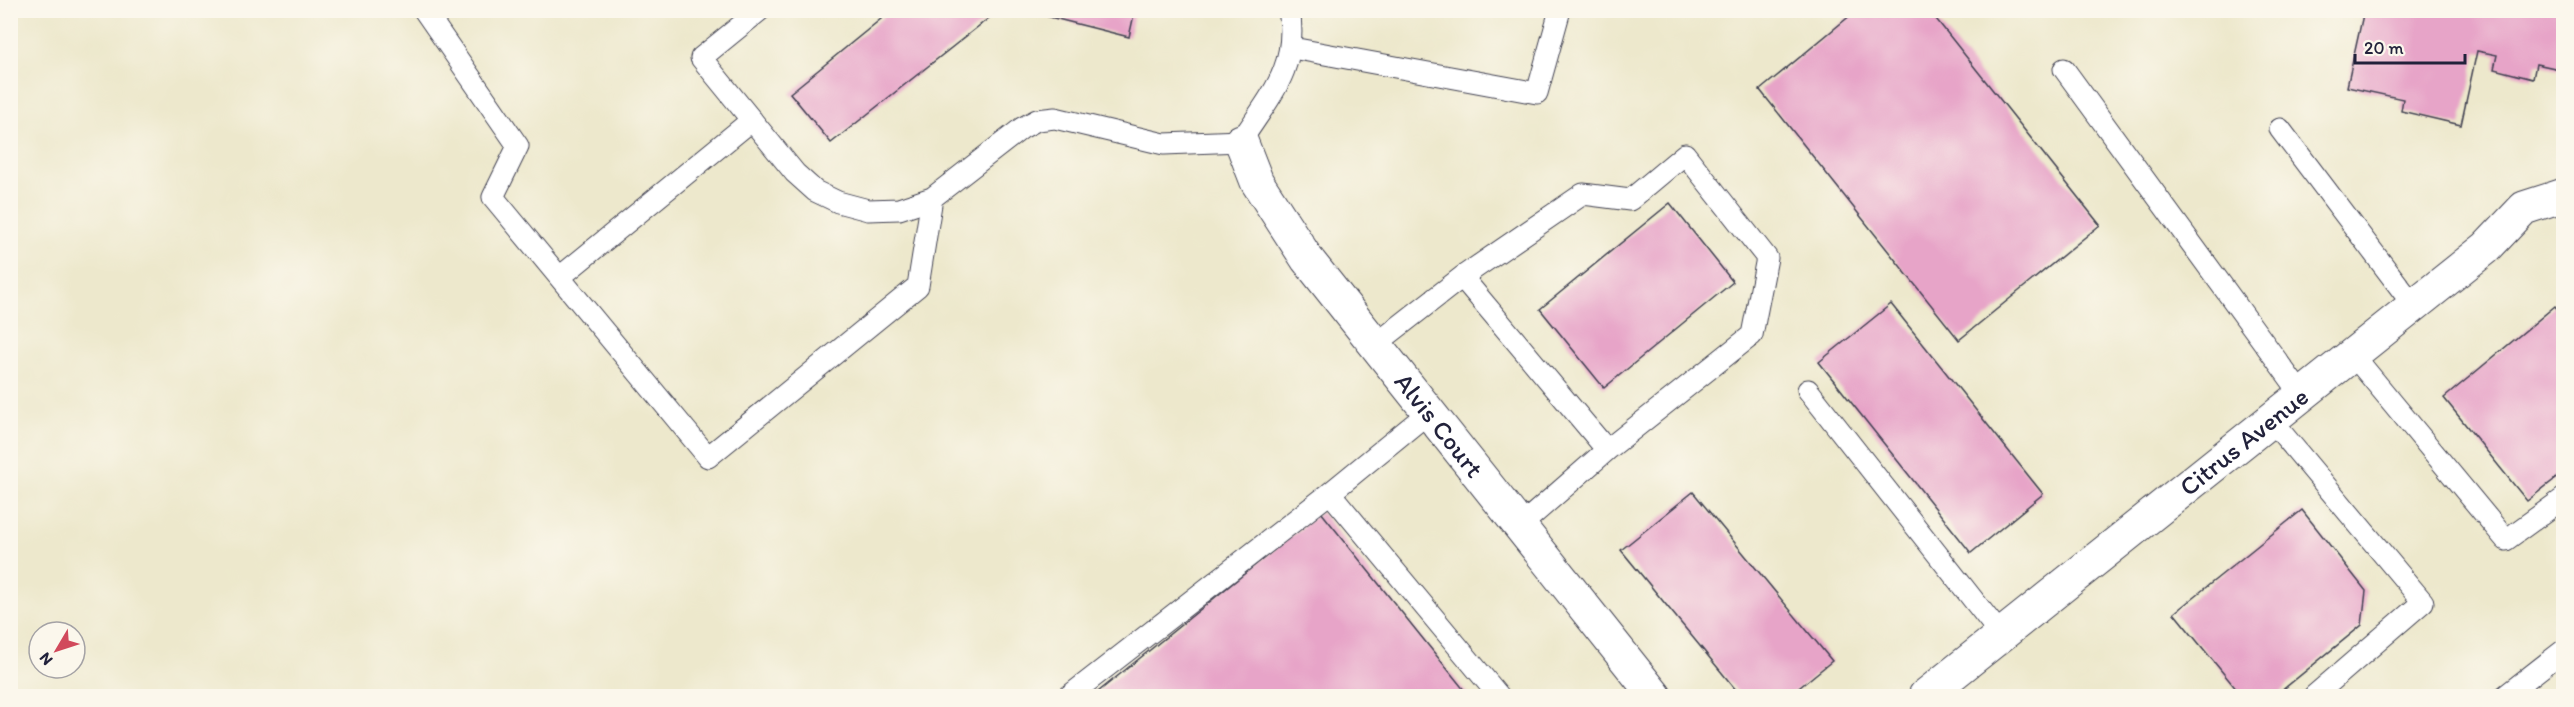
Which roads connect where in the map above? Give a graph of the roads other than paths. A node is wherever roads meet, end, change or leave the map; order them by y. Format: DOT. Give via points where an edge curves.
graph roads {
  1 [pos="424,10"];
  2 [pos="760,10"];
  3 [pos="1289,10"];
  4 [pos="1560,10"];
  5 [pos="1292,48"];
  6 [pos="2064,69"];
  7 [pos="752,120"];
  8 [pos="2280,129"];
  9 [pos="1241,141"];
  10 [pos="2564,195"];
  11 [pos="932,198"];
  12 [pos="560,277"];
  13 [pos="1462,277"];
  14 [pos="2414,306"];
  15 [pos="1375,345"];
  16 [pos="2353,355"];
  17 [pos="1808,390"];
  18 [pos="2302,395"];
  19 [pos="1429,412"];
  20 [pos="2271,420"];
  21 [pos="1606,450"];
  22 [pos="1330,493"];
  23 [pos="2564,498"];
  24 [pos="1520,526"];
  25 [pos="2001,635"];
  26 [pos="2564,650"];
  27 [pos="1069,696"];
  28 [pos="1499,696"];
  29 [pos="1655,696"];
  30 [pos="1925,696"];
  31 [pos="2314,696"];
  32 [pos="2505,696"];
  1 -- 12 [label="lane" via="518,146 493,197"];
  2 -- 7 [label="lane" via="701,57"];
  3 -- 5 [label="lane"];
  4 -- 5 [label="lane" via="1537,93"];
  5 -- 9 [label="lane" via="1280,80"];
  6 -- 18 [label="lane"];
  7 -- 11 [label="lane" via="795,173 838,202 868,210 899,209"];
  7 -- 12 [label="lane"];
  8 -- 14 [label="lane"];
  9 -- 11 [label="lane" via="1164,144 1055,118 1037,120"];
  9 -- 15 [label="street, Alvis Court" via="1257,182 1276,215"];
  10 -- 14 [label="street, Citrus Avenue" via="2524,208 2486,248"];
  11 -- 12 [label="lane" via="918,286 708,457"];
  13 -- 15 [label="lane"];
  13 -- 21 [label="lane"];
  13 -- 21 [label="lane" via="1584,194 1630,200 1684,154 1767,258 1752,335"];
  14 -- 16 [label="street, Citrus Avenue"];
  15 -- 19 [label="street, Alvis Court"];
  16 -- 18 [label="street, Citrus Avenue"];
  16 -- 23 [label="lane" via="2506,540"];
  17 -- 25 [label="lane"];
  18 -- 20 [label="street, Citrus Avenue"];
  19 -- 22 [label="lane"];
  19 -- 24 [label="street, Alvis Court"];
  20 -- 25 [label="street, Citrus Avenue"];
  20 -- 31 [label="lane" via="2423,602"];
  21 -- 24 [label="lane"];
  22 -- 27 [label="lane"];
  22 -- 28 [label="lane"];
  24 -- 29 [label="street, Alvis Court"];
  25 -- 30 [label="street, Citrus Avenue"];
  26 -- 32 [label="lane"];
}
